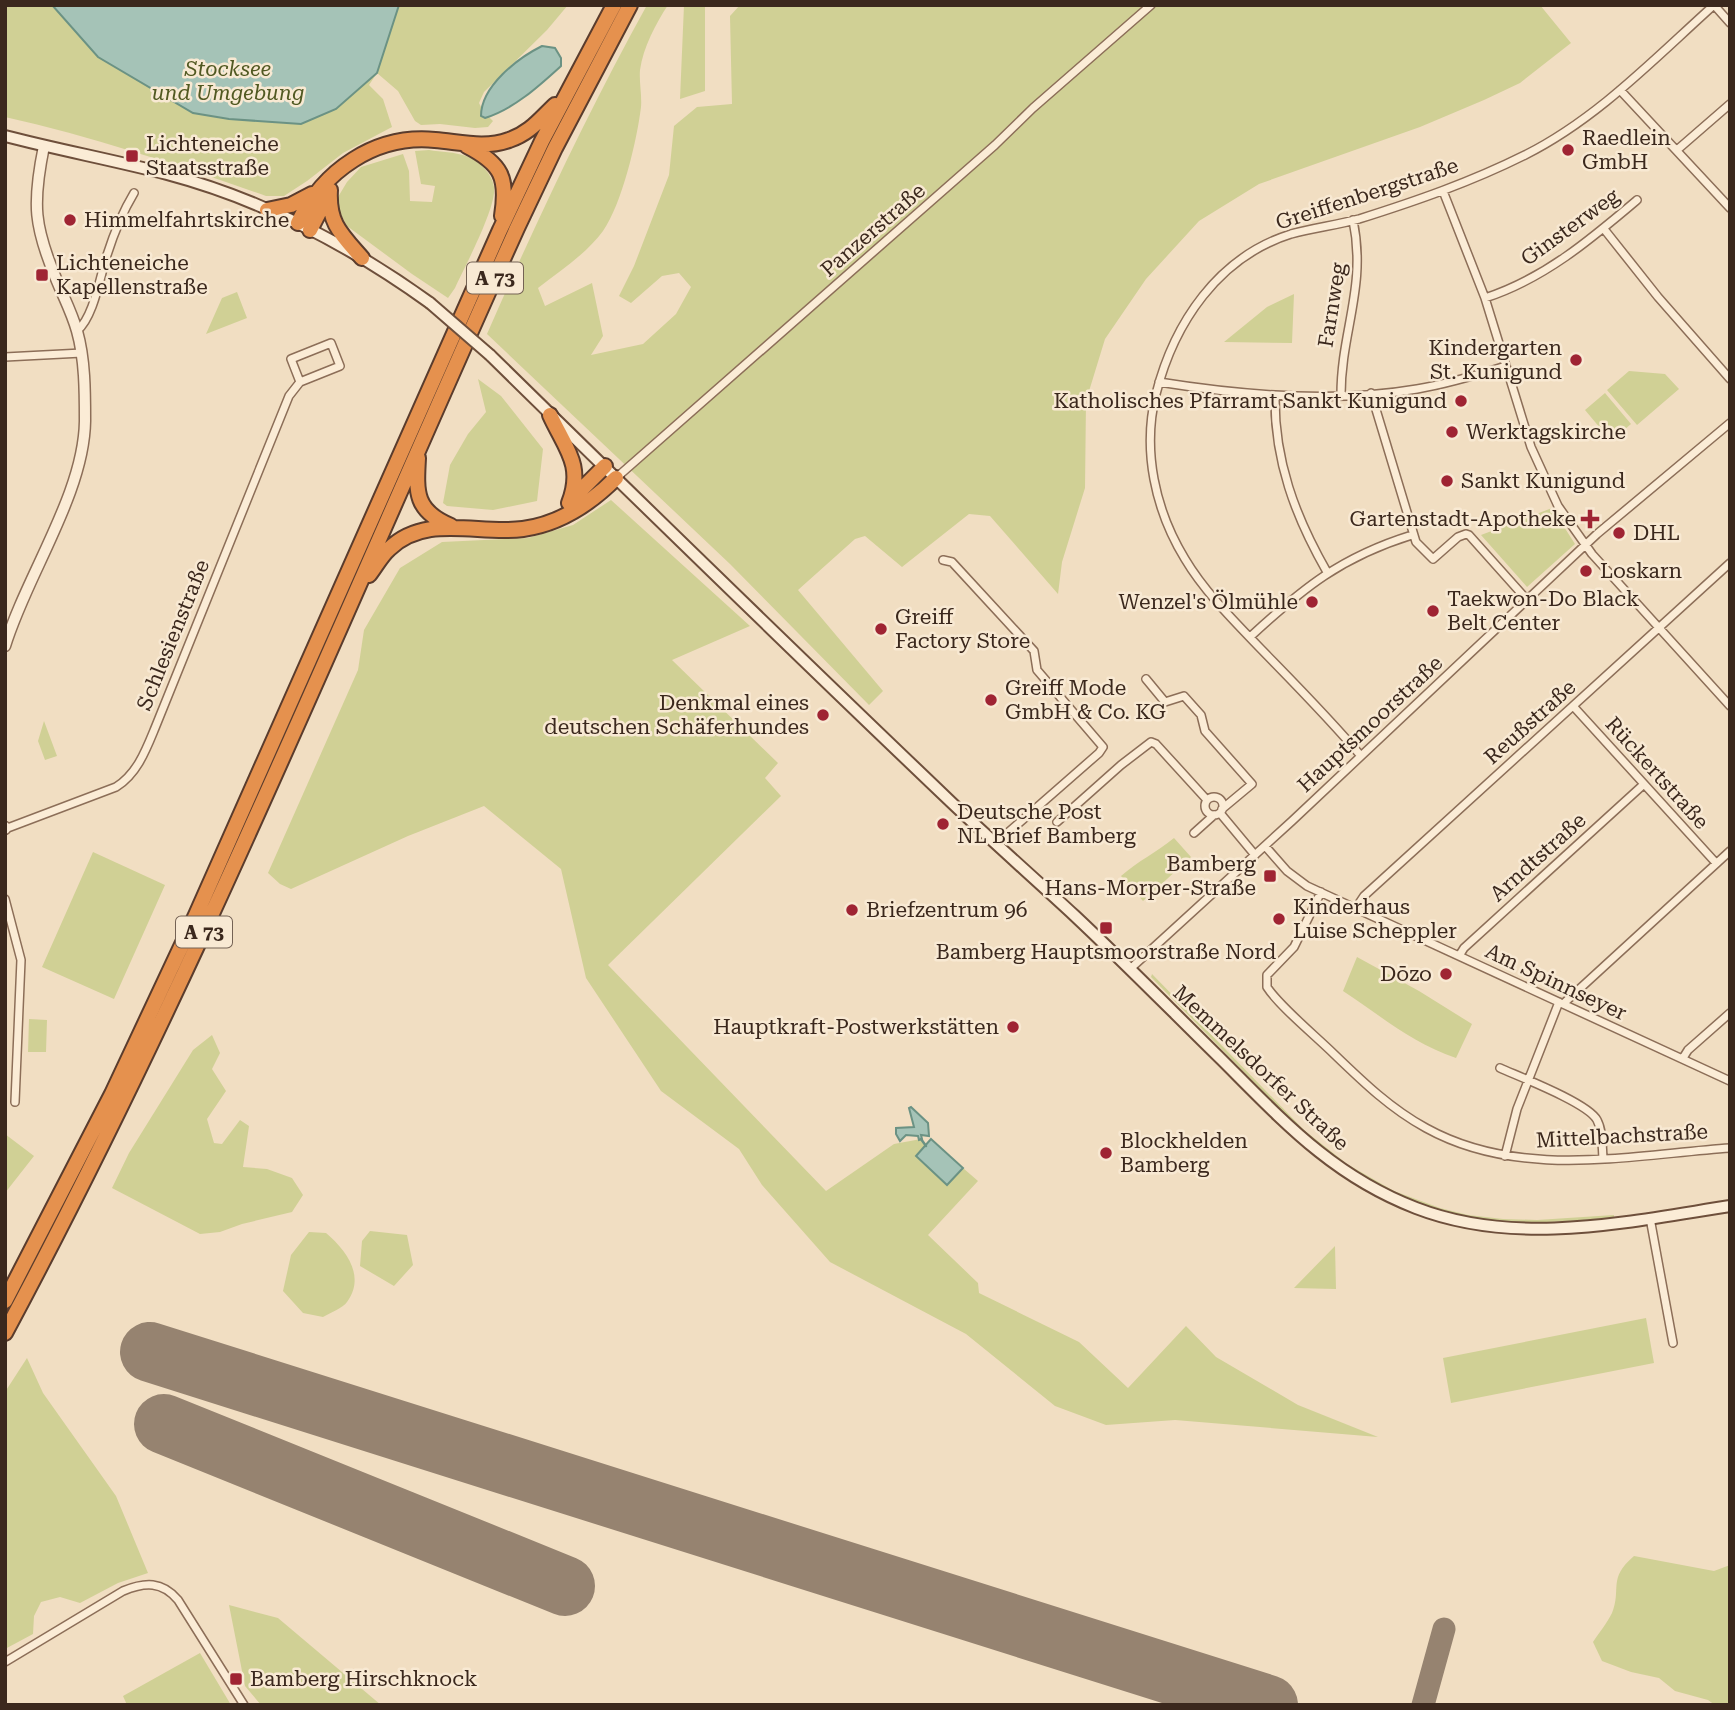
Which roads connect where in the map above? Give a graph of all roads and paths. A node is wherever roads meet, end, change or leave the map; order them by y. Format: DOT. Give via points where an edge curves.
graph roads {
  1 [pos="614,5"];
  2 [pos="630,5"];
  3 [pos="1151,5"];
  4 [pos="1714,5"];
  5 [pos="1730,23"];
  6 [pos="1620,90"];
  7 [pos="568,91"];
  8 [pos="1730,104"];
  9 [pos="5,136"];
  10 [pos="462,144"];
  11 [pos="44,146"];
  12 [pos="1677,150"];
  13 [pos="323,191"];
  14 [pos="1443,191"];
  15 [pos="134,193"];
  16 [pos="1637,200"];
  17 [pos="1730,208"];
  18 [pos="267,210"];
  19 [pos="1353,220"];
  20 [pos="304,227"];
  21 [pos="1604,229"];
  22 [pos="500,230"];
  23 [pos="362,258"];
  24 [pos="1485,298"];
  25 [pos="77,331"];
  26 [pos="82,353"];
  27 [pos="5,358"];
  28 [pos="1506,366"];
  29 [pos="1730,379"];
  30 [pos="300,382"];
  31 [pos="1159,382"];
  32 [pos="1371,393"];
  33 [pos="1275,395"];
  34 [pos="1341,395"];
  35 [pos="550,415"];
  36 [pos="1730,423"];
  37 [pos="419,446"];
  38 [pos="605,466"];
  39 [pos="616,478"];
  40 [pos="569,503"];
  41 [pos="554,521"];
  42 [pos="453,526"];
  43 [pos="1412,535"];
  44 [pos="1585,545"];
  45 [pos="943,560"];
  46 [pos="1730,563"];
  47 [pos="1327,572"];
  48 [pos="356,593"];
  49 [pos="1528,601"];
  50 [pos="1659,628"];
  51 [pos="1250,637"];
  52 [pos="5,646"];
  53 [pos="1146,679"];
  54 [pos="1730,705"];
  55 [pos="1573,706"];
  56 [pos="1362,756"];
  57 [pos="1643,785"];
  58 [pos="1207,800"];
  59 [pos="1218,812"];
  60 [pos="1057,822"];
  61 [pos="5,828"];
  62 [pos="1194,833"];
  63 [pos="996,843"];
  64 [pos="1265,846"];
  65 [pos="1730,851"];
  66 [pos="1255,855"];
  67 [pos="1716,863"];
  68 [pos="1321,892"];
  69 [pos="5,899"];
  70 [pos="1356,908"];
  71 [pos="1459,956"];
  72 [pos="1130,969"];
  73 [pos="1561,1003"];
  74 [pos="1730,1013"];
  75 [pos="1683,1058"];
  76 [pos="1500,1068"];
  77 [pos="1527,1080"];
  78 [pos="1730,1081"];
  79 [pos="15,1102"];
  80 [pos="1730,1147"];
  81 [pos="1505,1156"];
  82 [pos="1603,1158"];
  83 [pos="1730,1206"];
  84 [pos="1650,1218"];
  85 [pos="5,1301"];
  86 [pos="5,1333"];
  87 [pos="1673,1343"];
  88 [pos="5,1662"];
  89 [pos="244,1705"];
  1 -- 7 [label="highway, A 73"];
  2 -- 37 [label="highway, A 73" via="555,148"];
  3 -- 39 [label="street, Panzerstraße"];
  4 -- 5 [label="street"];
  4 -- 6 [label="street, Greiffenbergstraße"];
  6 -- 12 [label="street"];
  6 -- 14 [label="street, Greiffenbergstraße" via="1541,146"];
  7 -- 10 [label="highway" via="528,132 496,144"];
  7 -- 22 [label="highway, A 73"];
  8 -- 12 [label="street"];
  9 -- 11 [label="main road, Memmelsdorfer Straße"];
  10 -- 13 [label="highway" via="414,139 391,144 359,156"];
  10 -- 22 [label="highway" via="488,159 502,178 505,200"];
  11 -- 18 [label="main road, Memmelsdorfer Straße" via="169,174"];
  11 -- 25 [label="street" via="36,212 41,241"];
  12 -- 17 [label="street"];
  13 -- 18 [label="highway"];
  13 -- 20 [label="highway"];
  13 -- 23 [label="highway" via="333,222"];
  14 -- 19 [label="street, Greiffenbergstraße"];
  14 -- 24 [label="street"];
  15 -- 25 [label="street" via="122,214 88,320"];
  16 -- 21 [label="street, Ginsterweg"];
  18 -- 20 [label="main road, Memmelsdorfer Straße"];
  19 -- 31 [label="street, Greiffenbergstraße" via="1292,234 1236,263 1202,296 1182,325"];
  19 -- 34 [label="street, Farnweg" via="1358,270 1342,359"];
  20 -- 23 [label="main road, Memmelsdorfer Straße"];
  21 -- 24 [label="street, Ginsterweg" via="1536,275"];
  21 -- 29 [label="street"];
  22 -- 85 [label="highway, A 73" via="196,915"];
  23 -- 35 [label="main road, Memmelsdorfer Straße, bridge" via="430,303"];
  24 -- 28 [label="street"];
  25 -- 26 [label="street"];
  26 -- 27 [label="street"];
  26 -- 52 [label="street" via="85,421 79,463"];
  28 -- 32 [label="street" via="1441,385"];
  28 -- 44 [label="street" via="1543,475"];
  30 -- 30 [label="street" via="340,366 331,343 290,359"];
  30 -- 61 [label="street, Schlesienstraße" via="281,413 139,764 116,786"];
  31 -- 33 [label="street"];
  31 -- 51 [label="street, Greiffenbergstraße" via="1150,450 1167,524 1195,573"];
  32 -- 34 [label="street"];
  32 -- 43 [label="street"];
  33 -- 34 [label="street"];
  33 -- 47 [label="street" via="1283,472 1295,510"];
  35 -- 38 [label="main road, Memmelsdorfer Straße"];
  35 -- 40 [label="highway" via="574,465 576,480"];
  36 -- 44 [label="street, Hauptsmoorstraße"];
  37 -- 42 [label="highway" via="416,481 421,504 433,517"];
  37 -- 48 [label="highway, A 73"];
  38 -- 39 [label="main road, Memmelsdorfer Straße"];
  38 -- 40 [label="highway"];
  39 -- 41 [label="highway"];
  39 -- 63 [label="main road, Memmelsdorfer Straße"];
  40 -- 41 [label="highway"];
  41 -- 42 [label="highway" via="509,530"];
  42 -- 48 [label="highway" via="402,539 388,549"];
  43 -- 47 [label="street" via="1371,549"];
  43 -- 49 [label="street" via="1433,559 1458,537 1469,536"];
  44 -- 49 [label="street, Hauptsmoorstraße"];
  44 -- 50 [label="street"];
  45 -- 63 [label="street" via="952,562 1034,651 1037,670 1102,747"];
  46 -- 50 [label="street, Reußstraße"];
  47 -- 51 [label="street"];
  48 -- 86 [label="highway, A 73" via="149,1049"];
  49 -- 56 [label="street, Hauptsmoorstraße"];
  50 -- 54 [label="street"];
  50 -- 55 [label="street, Reußstraße"];
  51 -- 56 [label="street, Greiffenbergstraße"];
  53 -- 59 [label="street" via="1165,702 1184,696 1201,715 1205,731 1252,784"];
  55 -- 57 [label="street, Rückertstraße"];
  55 -- 70 [label="street, Reußstraße" via="1364,895"];
  56 -- 64 [label="street, Hauptsmoorstraße"];
  57 -- 67 [label="street, Rückertstraße"];
  57 -- 71 [label="street, Arndtstraße"];
  58 -- 59 [label="street" via="1207,812"];
  58 -- 59 [label="street" via="1217,797 1222,803"];
  58 -- 60 [label="street" via="1151,742"];
  59 -- 62 [label="street"];
  59 -- 66 [label="street"];
  63 -- 72 [label="main road, Memmelsdorfer Straße"];
  64 -- 66 [label="street, Hauptsmoorstraße"];
  64 -- 68 [label="street, Am Spinnseyer" via="1295,877"];
  65 -- 67 [label="street"];
  66 -- 72 [label="street, Hauptsmoorstraße"];
  67 -- 73 [label="street"];
  68 -- 70 [label="street, Am Spinnseyer"];
  68 -- 81 [label="street, Mittelbachstraße" via="1294,947 1267,975 1270,991 1389,1104 1429,1129"];
  69 -- 79 [label="street" via="21,960"];
  70 -- 71 [label="street, Am Spinnseyer"];
  71 -- 73 [label="street, Am Spinnseyer"];
  72 -- 84 [label="main road, Memmelsdorfer Straße" via="1308,1144 1348,1174 1392,1198 1451,1219 1507,1228 1564,1228"];
  73 -- 75 [label="street, Am Spinnseyer"];
  73 -- 77 [label="street"];
  74 -- 75 [label="street"];
  75 -- 78 [label="street, Am Spinnseyer"];
  76 -- 77 [label="street"];
  77 -- 81 [label="street"];
  77 -- 82 [label="street" via="1593,1114 1600,1126"];
  80 -- 82 [label="street, Mittelbachstraße"];
  81 -- 82 [label="street, Mittelbachstraße" via="1550,1161"];
  83 -- 84 [label="main road, Memmelsdorfer Straße"];
  84 -- 87 [label="street"];
  88 -- 89 [label="street" via="123,1591 138,1584 154,1584 178,1600"];
}
